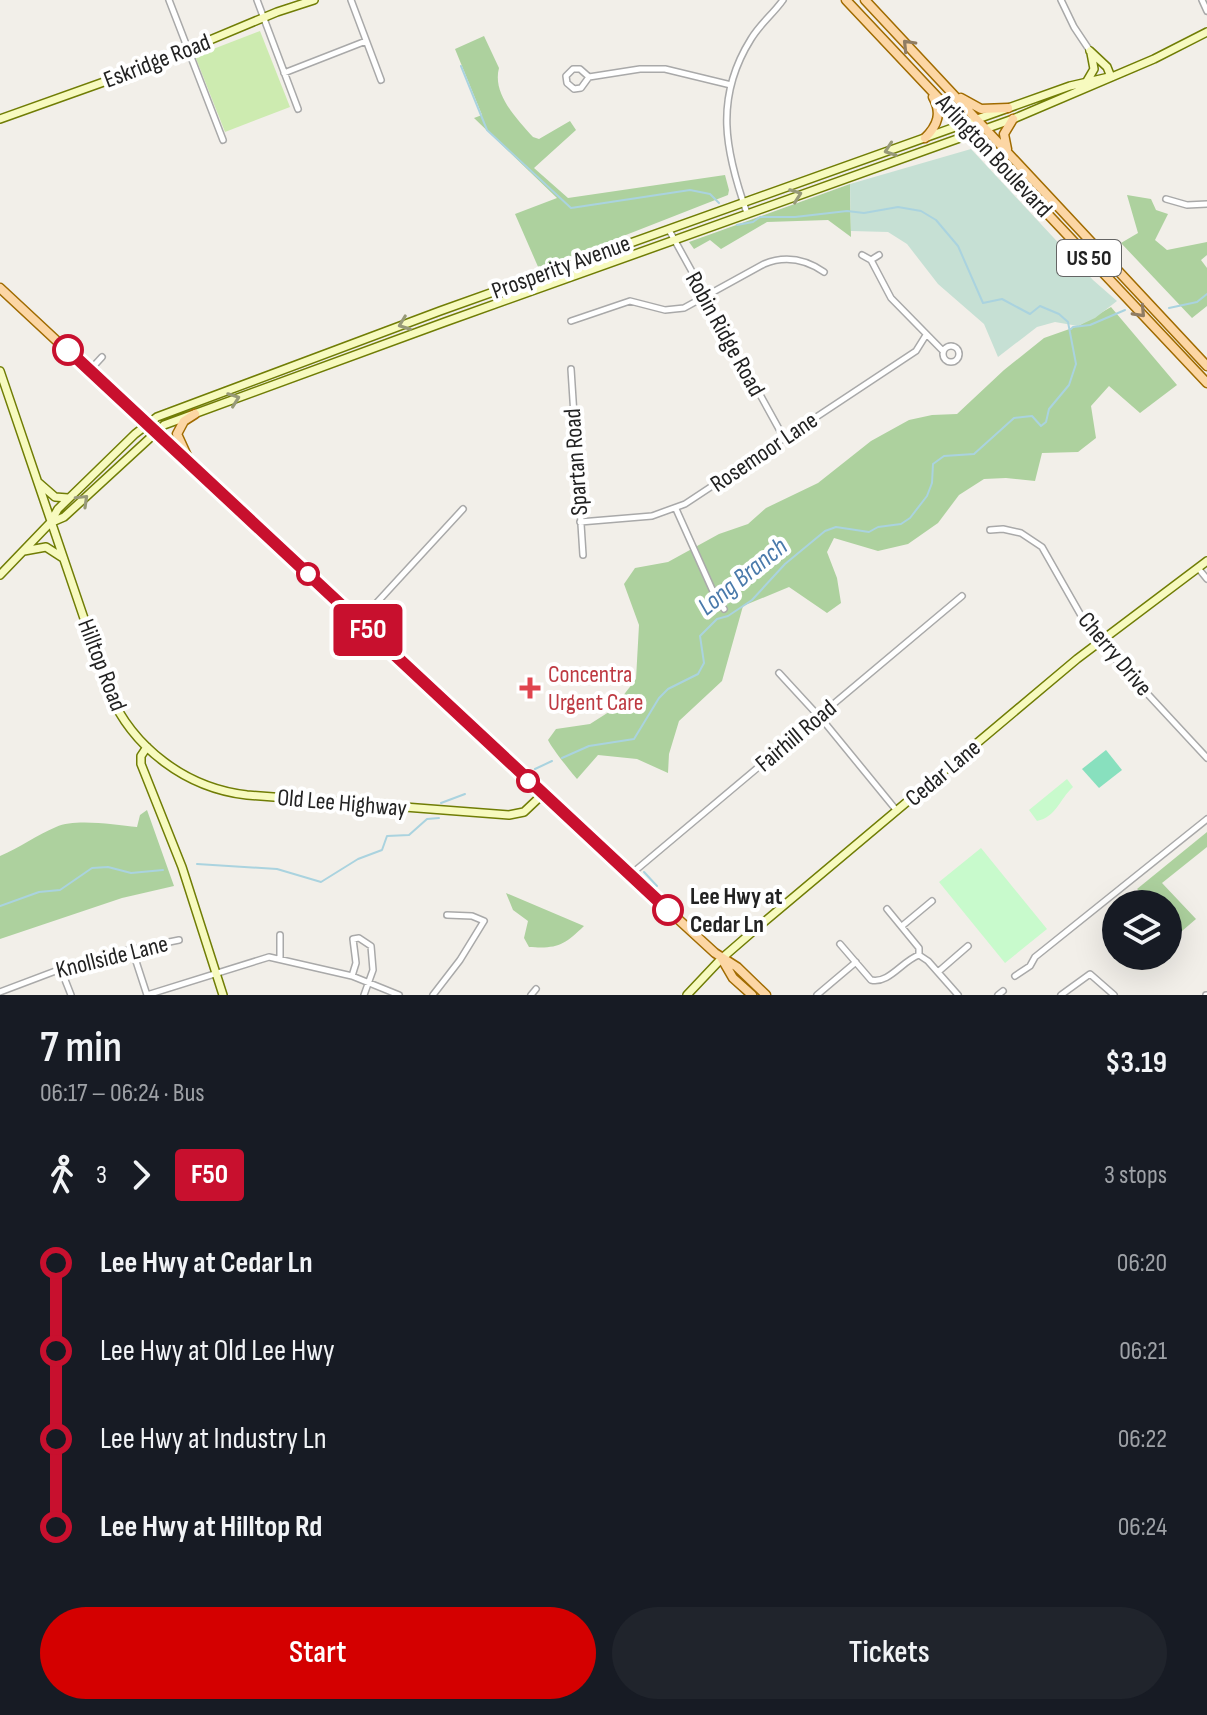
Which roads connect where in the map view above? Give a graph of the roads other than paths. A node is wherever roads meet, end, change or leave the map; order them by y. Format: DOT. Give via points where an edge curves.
graph roads {
  1 [pos="170,0"];
  2 [pos="257,0"];
  3 [pos="314,0"];
  4 [pos="351,0"];
  5 [pos="783,0"];
  6 [pos="846,0"];
  7 [pos="864,0"];
  8 [pos="1061,0"];
  9 [pos="1202,0"];
  10 [pos="854,9"];
  11 [pos="1207,11"];
  12 [pos="264,18"];
  13 [pos="1207,32"];
  14 [pos="366,41"];
  15 [pos="188,50"];
  16 [pos="1090,51"];
  17 [pos="284,73"];
  18 [pos="919,76"];
  19 [pos="589,77"];
  20 [pos="1111,77"];
  21 [pos="381,80"];
  22 [pos="1087,81"];
  23 [pos="731,85"];
  24 [pos="951,91"];
  25 [pos="1008,108"];
  26 [pos="298,109"];
  27 [pos="0,119"];
  28 [pos="977,119"];
  29 [pos="1013,119"];
  30 [pos="964,124"];
  31 [pos="985,128"];
  32 [pos="972,133"];
  33 [pos="925,138"];
  34 [pos="223,140"];
  35 [pos="1014,159"];
  36 [pos="1166,199"];
  37 [pos="743,202"];
  38 [pos="1207,204"];
  39 [pos="747,213"];
  40 [pos="669,229"];
  41 [pos="673,239"];
  42 [pos="862,255"];
  43 [pos="879,255"];
  44 [pos="871,260"];
  45 [pos="824,272"];
  46 [pos="0,288"];
  47 [pos="705,297"];
  48 [pos="571,321"];
  49 [pos="926,335"];
  50 [pos="943,351"];
  51 [pos="102,357"];
  52 [pos="1207,366"];
  53 [pos="571,369"];
  54 [pos="90,370"];
  55 [pos="1,375"];
  56 [pos="1207,383"];
  57 [pos="195,414"];
  58 [pos="146,424"];
  59 [pos="154,432"];
  60 [pos="784,438"];
  61 [pos="195,469"];
  62 [pos="37,481"];
  63 [pos="70,497"];
  64 [pos="463,509"];
  65 [pos="676,509"];
  66 [pos="580,522"];
  67 [pos="50,523"];
  68 [pos="990,530"];
  69 [pos="22,551"];
  70 [pos="583,555"];
  71 [pos="63,558"];
  72 [pos="1207,561"];
  73 [pos="1198,568"];
  74 [pos="0,575"];
  75 [pos="1207,579"];
  76 [pos="962,596"];
  77 [pos="724,609"];
  78 [pos="359,622"];
  79 [pos="1098,642"];
  80 [pos="779,673"];
  81 [pos="819,717"];
  82 [pos="147,747"];
  83 [pos="1207,758"];
  84 [pos="543,794"];
  85 [pos="897,811"];
  86 [pos="1207,819"];
  87 [pos="630,875"];
  88 [pos="932,901"];
  89 [pos="887,909"];
  90 [pos="447,915"];
  91 [pos="902,926"];
  92 [pos="280,935"];
  93 [pos="179,940"];
  94 [pos="840,944"];
  95 [pos="968,946"];
  96 [pos="132,949"];
  97 [pos="919,955"];
  98 [pos="280,958"];
  99 [pos="721,959"];
  100 [pos="856,962"];
  101 [pos="60,967"];
  102 [pos="938,972"];
  103 [pos="216,973"];
  104 [pos="352,976"];
  105 [pos="1015,976"];
  106 [pos="368,981"];
  107 [pos="0,992"];
  108 [pos="71,995"];
  109 [pos="147,995"];
  110 [pos="223,995"];
  111 [pos="364,995"];
  112 [pos="399,995"];
  113 [pos="433,995"];
  114 [pos="687,995"];
  115 [pos="752,995"];
  116 [pos="766,995"];
  117 [pos="817,995"];
  118 [pos="958,995"];
  119 [pos="1061,995"];
  120 [pos="1114,995"];
  1 -- 15 [label="street"];
  2 -- 12 [label="street"];
  3 -- 12 [label="main road, Eskridge Road"];
  4 -- 14 [label="street"];
  5 -- 23 [label="street" via="751,38"];
  6 -- 10 [label="main road, Arlington Boulevard / US 50"];
  7 -- 10 [label="street"];
  24 -- 7 [label="main road, Arlington Boulevard / US 50, one-way"];
  8 -- 16 [label="street"];
  9 -- 11 [label="street"];
  10 -- 18 [label="main road, Arlington Boulevard / US 50"];
  12 -- 15 [label="main road, Eskridge Road"];
  12 -- 17 [label="street"];
  13 -- 20 [label="main road, Prosperity Avenue"];
  14 -- 17 [label="street"];
  14 -- 21 [label="street"];
  15 -- 27 [label="main road, Eskridge Road"];
  15 -- 34 [label="street"];
  16 -- 20 [label="main road"];
  16 -- 22 [label="main road" via="1094,69"];
  17 -- 26 [label="street"];
  18 -- 30 [label="main road, Arlington Boulevard / US 50"];
  18 -- 33 [label="main road" via="938,110 935,126"];
  19 -- 19 [label="street" via="580,69 566,76 571,88 578,89"];
  19 -- 23 [label="street" via="665,69"];
  20 -- 22 [label="main road, Prosperity Avenue"];
  20 -- 29 [label="main road, Prosperity Avenue"];
  22 -- 25 [label="main road, Prosperity Avenue"];
  23 -- 37 [label="street" via="727,141"];
  24 -- 25 [label="main road" via="981,109"];
  24 -- 28 [label="main road, Arlington Boulevard / US 50"];
  25 -- 28 [label="main road, Prosperity Avenue"];
  28 -- 30 [label="main road, Prosperity Avenue"];
  28 -- 31 [label="main road, Arlington Boulevard / US 50"];
  29 -- 31 [label="main road, Prosperity Avenue"];
  29 -- 35 [label="main road" via="1003,137"];
  30 -- 32 [label="main road, Arlington Boulevard / US 50"];
  30 -- 33 [label="main road, Prosperity Avenue"];
  31 -- 32 [label="main road, Prosperity Avenue"];
  31 -- 35 [label="main road, Arlington Boulevard / US 50"];
  39 -- 32 [label="main road, Prosperity Avenue, one-way"];
  32 -- 56 [label="main road, Arlington Boulevard / US 50, one-way"];
  33 -- 37 [label="main road, Prosperity Avenue, one-way"];
  35 -- 52 [label="main road, Arlington Boulevard / US 50"];
  36 -- 38 [label="street"];
  37 -- 39 [label="street"];
  37 -- 40 [label="main road, Prosperity Avenue"];
  39 -- 41 [label="main road, Prosperity Avenue"];
  40 -- 41 [label="street, Robin Ridge Road"];
  40 -- 58 [label="main road, Prosperity Avenue, one-way" via="255,379"];
  41 -- 47 [label="street, Robin Ridge Road"];
  57 -- 41 [label="main road, Prosperity Avenue, one-way"];
  42 -- 44 [label="street"];
  43 -- 44 [label="street"];
  44 -- 49 [label="street" via="891,298"];
  45 -- 47 [label="street" via="803,261 777,260"];
  46 -- 54 [label="main road"];
  47 -- 48 [label="street" via="674,311 622,302"];
  47 -- 60 [label="street, Robin Ridge Road"];
  49 -- 50 [label="street"];
  49 -- 60 [label="street, Rosemoor Lane" via="916,351"];
  51 -- 54 [label="street"];
  53 -- 66 [label="street, Spartan Road"];
  54 -- 58 [label="main road"];
  55 -- 62 [label="main road, Hilltop Road"];
  57 -- 59 [label="main road, Prosperity Avenue"];
  57 -- 61 [label="main road" via="177,434"];
  58 -- 59 [label="main road"];
  58 -- 63 [label="main road, Prosperity Avenue"];
  59 -- 61 [label="main road"];
  67 -- 59 [label="main road, Prosperity Avenue, one-way" via="64,517"];
  60 -- 65 [label="street, Rosemoor Lane"];
  61 -- 78 [label="main road"];
  62 -- 63 [label="main road" via="55,497"];
  62 -- 67 [label="main road, Hilltop Road"];
  63 -- 67 [label="main road, Prosperity Avenue"];
  64 -- 78 [label="street"];
  65 -- 66 [label="street, Rosemoor Lane" via="636,519"];
  65 -- 77 [label="street"];
  66 -- 70 [label="street, Spartan Road"];
  67 -- 69 [label="main road, Prosperity Avenue"];
  67 -- 71 [label="main road, Hilltop Road"];
  68 -- 79 [label="street, Cherry Drive" via="1021,533 1042,547"];
  69 -- 71 [label="main road" via="46,547"];
  69 -- 74 [label="main road, Prosperity Avenue"];
  71 -- 82 [label="main road, Hilltop Road" via="109,692 124,721"];
  72 -- 73 [label="main road, Cedar Lane"];
  73 -- 75 [label="street"];
  73 -- 79 [label="main road, Cedar Lane"];
  76 -- 81 [label="street, Fairhill Road"];
  78 -- 84 [label="main road"];
  79 -- 83 [label="street, Cherry Drive"];
  79 -- 85 [label="main road, Cedar Lane"];
  80 -- 81 [label="street"];
  81 -- 85 [label="street"];
  81 -- 87 [label="street, Fairhill Road"];
  82 -- 84 [label="main road, Old Lee Highway" via="196,781 247,795 509,815 524,812"];
  82 -- 103 [label="main road" via="141,764"];
  84 -- 87 [label="main road"];
  85 -- 99 [label="main road, Cedar Lane"];
  86 -- 105 [label="street"];
  87 -- 99 [label="main road"];
  88 -- 91 [label="street"];
  89 -- 91 [label="street"];
  90 -- 113 [label="street" via="484,921"];
  91 -- 97 [label="street"];
  92 -- 98 [label="street"];
  93 -- 96 [label="street, Knollside Lane"];
  94 -- 100 [label="street"];
  95 -- 102 [label="street"];
  96 -- 101 [label="street, Knollside Lane"];
  96 -- 109 [label="street"];
  97 -- 100 [label="street" via="876,982"];
  97 -- 102 [label="street"];
  98 -- 103 [label="street"];
  98 -- 104 [label="street"];
  99 -- 114 [label="main road, Cedar Lane"];
  99 -- 115 [label="main road"];
  99 -- 116 [label="main road"];
  100 -- 117 [label="street"];
  101 -- 107 [label="street, Knollside Lane"];
  101 -- 108 [label="street"];
  102 -- 118 [label="street"];
  103 -- 109 [label="street"];
  103 -- 110 [label="main road"];
  104 -- 106 [label="street"];
  104 -- 106 [label="street" via="353,939 359,938 371,946 373,970"];
  106 -- 111 [label="street"];
  106 -- 112 [label="street"];
  119 -- 120 [label="street" via="1090,974"];
}
